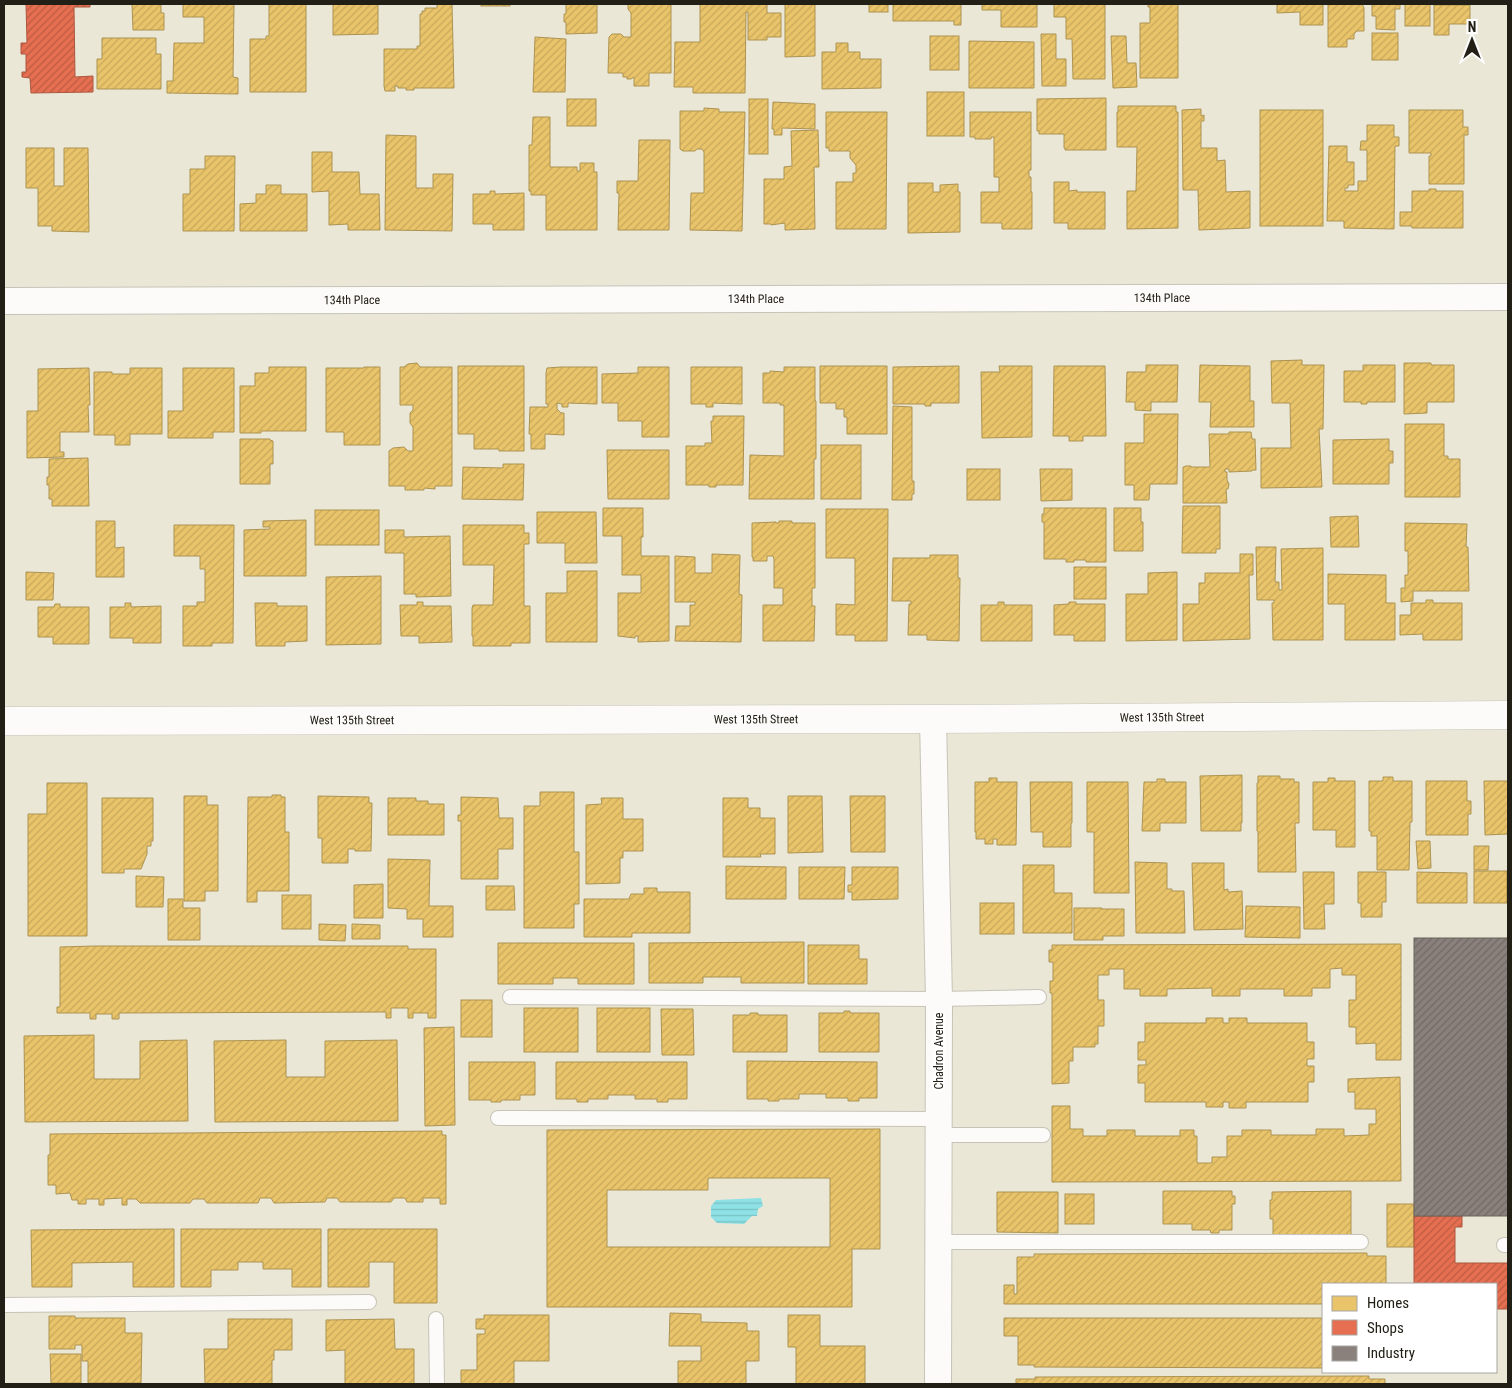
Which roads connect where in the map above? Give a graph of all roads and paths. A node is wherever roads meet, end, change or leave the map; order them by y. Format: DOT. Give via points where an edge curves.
graph roads {
  1 [pos="1508,297"];
  2 [pos="4,301"];
  3 [pos="1508,715"];
  4 [pos="933,718"];
  5 [pos="4,721"];
  6 [pos="510,997"];
  7 [pos="1039,997"];
  8 [pos="939,999"];
  9 [pos="498,1118"];
  10 [pos="939,1127"];
  11 [pos="1043,1135"];
  12 [pos="938,1242"];
  13 [pos="1361,1242"];
  14 [pos="369,1302"];
  15 [pos="4,1305"];
  16 [pos="436,1319"];
  17 [pos="436,1384"];
  18 [pos="938,1384"];
  1 -- 2 [label="street, 134th Place"];
  3 -- 4 [label="street, West 135th Street"];
  4 -- 5 [label="street, West 135th Street"];
  4 -- 8 [label="street, Chadron Avenue"];
  6 -- 8 [label="lane"];
  7 -- 8 [label="lane"];
  8 -- 10 [label="street, Chadron Avenue"];
  9 -- 10 [label="lane"];
  10 -- 11 [label="lane"];
  10 -- 12 [label="street, Chadron Avenue"];
  12 -- 13 [label="lane"];
  12 -- 18 [label="street, Chadron Avenue"];
  14 -- 15 [label="lane"];
  16 -- 17 [label="lane"];
}
